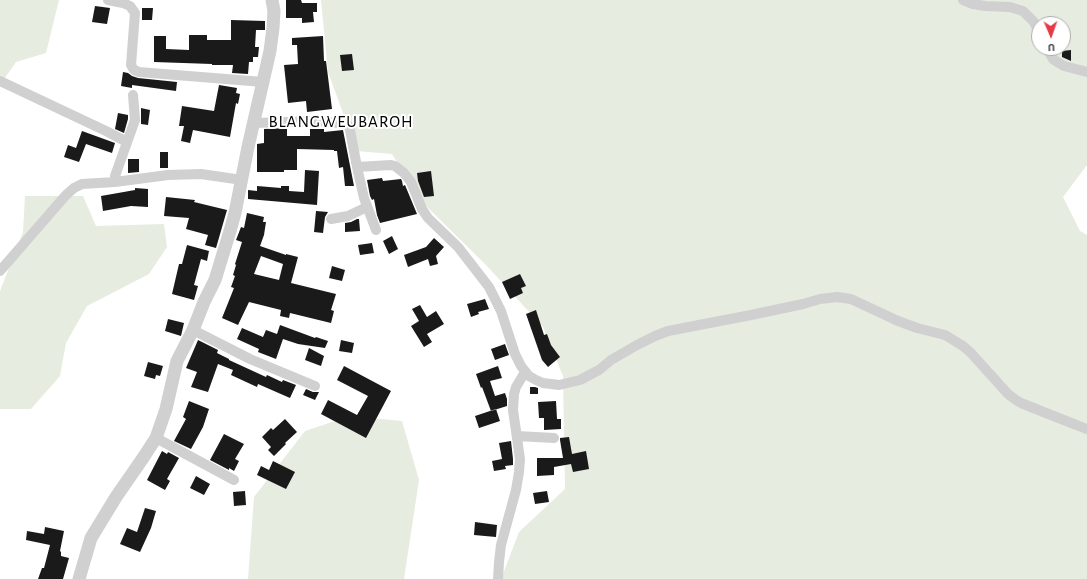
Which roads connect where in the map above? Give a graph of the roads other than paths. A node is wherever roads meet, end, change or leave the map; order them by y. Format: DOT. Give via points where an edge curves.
graph roads {
  1 [pos="108,0"];
  2 [pos="272,0"];
  3 [pos="963,0"];
  4 [pos="1031,18"];
  5 [pos="1051,56"];
  6 [pos="1087,72"];
  7 [pos="0,81"];
  8 [pos="263,82"];
  9 [pos="133,95"];
  10 [pos="254,123"];
  11 [pos="127,142"];
  12 [pos="357,167"];
  13 [pos="242,180"];
  14 [pos="115,182"];
  15 [pos="367,207"];
  16 [pos="331,219"];
  17 [pos="376,230"];
  18 [pos="0,271"];
  19 [pos="193,330"];
  20 [pos="525,372"];
  21 [pos="315,386"];
  22 [pos="1087,429"];
  23 [pos="517,436"];
  24 [pos="156,438"];
  25 [pos="554,438"];
  26 [pos="234,480"];
  27 [pos="79,579"];
  28 [pos="498,579"];
  1 -- 8 [label="street" via="130,6 135,13 131,65 134,70"];
  2 -- 8 [label="street" via="273,28"];
  3 -- 4 [label="street" via="985,6 1010,7 1023,11"];
  5 -- 6 [label="street" via="1064,66"];
  7 -- 11 [label="street"];
  8 -- 10 [label="street"];
  9 -- 11 [label="street" via="135,120"];
  10 -- 12 [label="street" via="319,121 346,124 349,126"];
  10 -- 13 [label="street"];
  11 -- 14 [label="street"];
  12 -- 15 [label="street"];
  12 -- 20 [label="street" via="391,165 404,172 428,218 458,247 489,287"];
  13 -- 14 [label="street" via="201,174 168,175"];
  13 -- 19 [label="street" via="215,280"];
  14 -- 18 [label="street" via="82,184 74,188"];
  15 -- 16 [label="street" via="348,216"];
  15 -- 17 [label="street"];
  19 -- 21 [label="street" via="250,359"];
  19 -- 24 [label="street" via="177,361 166,409"];
  20 -- 22 [label="street" via="547,384 572,382 586,377 637,345 668,331 837,297 865,305 917,328 945,335 971,353 1016,400"];
  20 -- 23 [label="street" via="514,394 513,410"];
  23 -- 25 [label="street"];
  23 -- 28 [label="street" via="519,472 501,545"];
  24 -- 26 [label="street"];
  24 -- 27 [label="street" via="91,538"];
}
